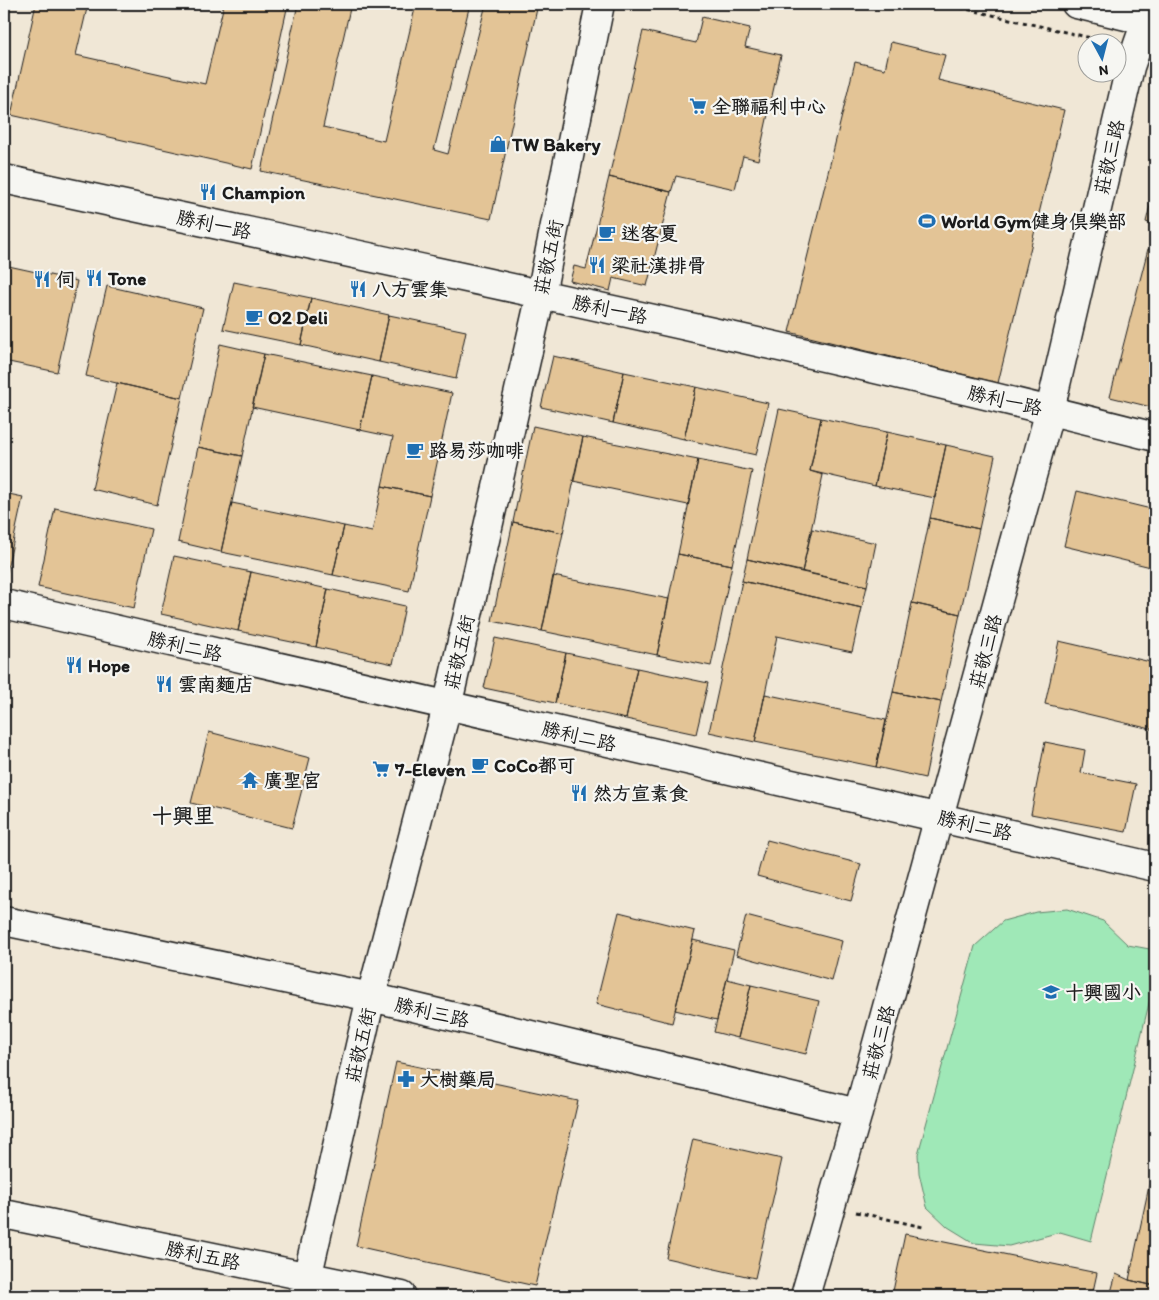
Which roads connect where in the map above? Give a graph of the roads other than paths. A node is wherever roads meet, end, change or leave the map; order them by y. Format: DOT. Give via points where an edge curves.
graph roads {
  1 [pos="600,4"];
  2 [pos="1076,4"];
  3 [pos="1151,16"];
  4 [pos="4,179"];
  5 [pos="541,294"];
  6 [pos="1050,410"];
  7 [pos="1155,437"];
  8 [pos="4,604"];
  9 [pos="447,707"];
  10 [pos="940,817"];
  11 [pos="1155,867"];
  12 [pos="4,921"];
  13 [pos="371,997"];
  14 [pos="858,1113"];
  15 [pos="4,1214"];
  16 [pos="305,1286"];
  17 [pos="402,1296"];
  18 [pos="805,1296"];
  1 -- 5 [label="street, 莊敬五街"];
  2 -- 3 [label="street"];
  3 -- 6 [label="street, 莊敬三路" via="1130,67"];
  4 -- 5 [label="street, 勝利一路"];
  5 -- 6 [label="street, 勝利一路"];
  5 -- 9 [label="street, 莊敬五街"];
  6 -- 7 [label="street, 勝利一路"];
  6 -- 10 [label="street, 莊敬三路"];
  8 -- 9 [label="street, 勝利二路"];
  9 -- 10 [label="street, 勝利二路"];
  9 -- 13 [label="street, 莊敬五街"];
  10 -- 11 [label="street, 勝利二路"];
  10 -- 14 [label="street, 莊敬三路"];
  12 -- 13 [label="street, 勝利三路"];
  13 -- 14 [label="street, 勝利三路"];
  13 -- 16 [label="street, 莊敬五街"];
  14 -- 18 [label="street, 莊敬三路"];
  15 -- 16 [label="street, 勝利五路"];
  16 -- 17 [label="street, 勝利五路"];
}
